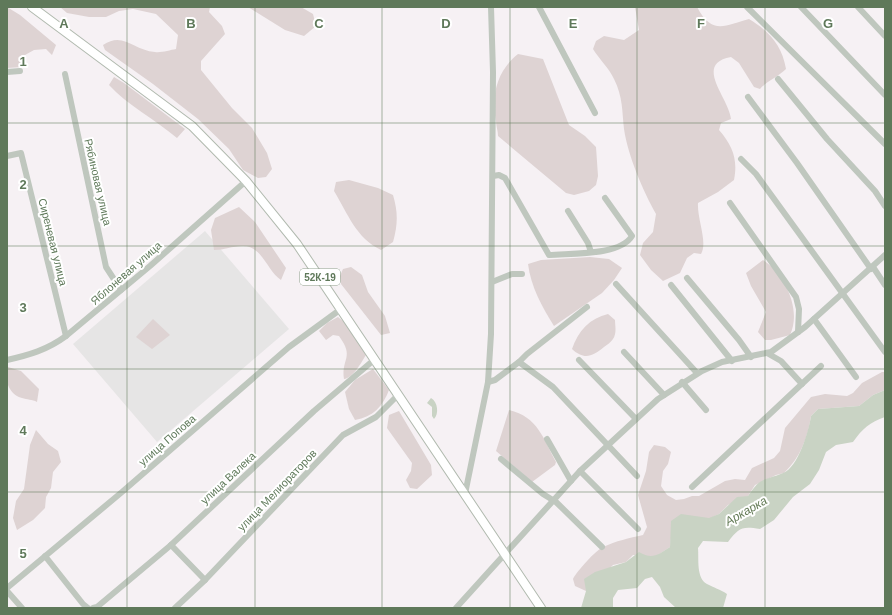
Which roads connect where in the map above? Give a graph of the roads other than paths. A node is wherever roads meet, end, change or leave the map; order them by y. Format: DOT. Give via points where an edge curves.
graph roads {
  1 [pos="32,7"];
  2 [pos="491,7"];
  3 [pos="539,7"];
  4 [pos="747,7"];
  5 [pos="801,7"];
  6 [pos="858,7"];
  7 [pos="885,36"];
  8 [pos="20,71"];
  9 [pos="7,72"];
  10 [pos="65,74"];
  11 [pos="778,79"];
  12 [pos="885,95"];
  13 [pos="748,97"];
  14 [pos="595,113"];
  15 [pos="885,144"];
  16 [pos="7,156"];
  17 [pos="742,159"];
  18 [pos="493,176"];
  19 [pos="246,181"];
  20 [pos="605,198"];
  21 [pos="730,203"];
  22 [pos="885,206"];
  23 [pos="568,211"];
  24 [pos="591,252"];
  25 [pos="885,255"];
  26 [pos="872,268"];
  27 [pos="522,274"];
  28 [pos="687,278"];
  29 [pos="492,282"];
  30 [pos="616,284"];
  31 [pos="671,284"];
  32 [pos="885,285"];
  33 [pos="121,290"];
  34 [pos="842,294"];
  35 [pos="587,307"];
  36 [pos="341,309"];
  37 [pos="814,319"];
  38 [pos="798,332"];
  39 [pos="66,336"];
  40 [pos="624,352"];
  41 [pos="885,352"];
  42 [pos="767,353"];
  43 [pos="750,357"];
  44 [pos="375,359"];
  45 [pos="7,360"];
  46 [pos="579,360"];
  47 [pos="732,361"];
  48 [pos="520,362"];
  49 [pos="821,366"];
  50 [pos="697,373"];
  51 [pos="856,377"];
  52 [pos="488,382"];
  53 [pos="682,382"];
  54 [pos="802,384"];
  55 [pos="398,395"];
  56 [pos="664,395"];
  57 [pos="706,410"];
  58 [pos="636,419"];
  59 [pos="547,439"];
  60 [pos="607,445"];
  61 [pos="501,459"];
  62 [pos="580,471"];
  63 [pos="637,476"];
  64 [pos="571,481"];
  65 [pos="692,487"];
  66 [pos="465,494"];
  67 [pos="552,501"];
  68 [pos="638,529"];
  69 [pos="171,545"];
  70 [pos="602,547"];
  71 [pos="505,553"];
  72 [pos="45,556"];
  73 [pos="205,580"];
  74 [pos="7,589"];
  75 [pos="22,608"];
  76 [pos="88,608"];
  77 [pos="93,608"];
  78 [pos="175,608"];
  79 [pos="456,608"];
  80 [pos="542,608"];
  1 -- 19 [label="main road, 52К-19" via="177,114"];
  2 -- 18 [label="street"];
  3 -- 14 [label="street"];
  4 -- 15 [label="street"];
  5 -- 12 [label="street"];
  6 -- 7 [label="street"];
  8 -- 9 [label="street"];
  10 -- 33 [label="street, Рябиновая улица" via="106,267"];
  11 -- 22 [label="street" via="827,139 875,191"];
  13 -- 26 [label="street"];
  16 -- 39 [label="street, Сиреневая улица" via="21,153"];
  17 -- 34 [label="street" via="756,174"];
  18 -- 24 [label="street" via="505,178 549,255"];
  18 -- 29 [label="street"];
  19 -- 33 [label="street, Яблоневая улица"];
  19 -- 36 [label="main road, 52К-19" via="297,244"];
  20 -- 24 [label="street" via="632,236 628,243 615,249"];
  21 -- 38 [label="street" via="796,297 800,309"];
  23 -- 24 [label="street"];
  25 -- 26 [label="street"];
  26 -- 32 [label="street"];
  26 -- 34 [label="street"];
  27 -- 29 [label="street" via="512,274"];
  28 -- 43 [label="street"];
  29 -- 52 [label="street"];
  30 -- 50 [label="street"];
  31 -- 47 [label="street"];
  33 -- 39 [label="street, Яблоневая улица"];
  34 -- 37 [label="street"];
  34 -- 41 [label="street"];
  35 -- 48 [label="street"];
  36 -- 44 [label="main road, 52К-19"];
  36 -- 72 [label="street, улица Попова" via="289,347"];
  37 -- 38 [label="street"];
  37 -- 51 [label="street"];
  38 -- 42 [label="street"];
  39 -- 45 [label="street, Яблоневая улица" via="37,353"];
  40 -- 56 [label="street"];
  42 -- 43 [label="street"];
  42 -- 54 [label="street" via="781,361"];
  43 -- 47 [label="street"];
  44 -- 55 [label="main road, 52К-19"];
  44 -- 69 [label="street, улица Валека" via="314,411"];
  46 -- 58 [label="street"];
  47 -- 50 [label="street" via="722,362"];
  48 -- 52 [label="street" via="495,380"];
  48 -- 60 [label="street" via="553,387"];
  49 -- 54 [label="street"];
  50 -- 53 [label="street"];
  52 -- 66 [label="street"];
  53 -- 56 [label="street"];
  53 -- 57 [label="street"];
  54 -- 65 [label="street"];
  55 -- 66 [label="main road, 52К-19"];
  55 -- 73 [label="street, улица Мелиораторов" via="376,417 343,435"];
  56 -- 58 [label="street"];
  58 -- 60 [label="street"];
  59 -- 64 [label="street"];
  60 -- 62 [label="street"];
  60 -- 63 [label="street"];
  61 -- 67 [label="street"];
  62 -- 64 [label="street"];
  62 -- 68 [label="street"];
  64 -- 67 [label="street"];
  66 -- 71 [label="main road, 52К-19"];
  67 -- 70 [label="street"];
  67 -- 71 [label="street"];
  69 -- 73 [label="street"];
  69 -- 77 [label="street, улица Валека"];
  71 -- 79 [label="street"];
  71 -- 80 [label="main road, 52К-19"];
  72 -- 74 [label="street, улица Попова"];
  72 -- 76 [label="street"];
  73 -- 78 [label="street, улица Мелиораторов"];
  74 -- 75 [label="street"];
}
